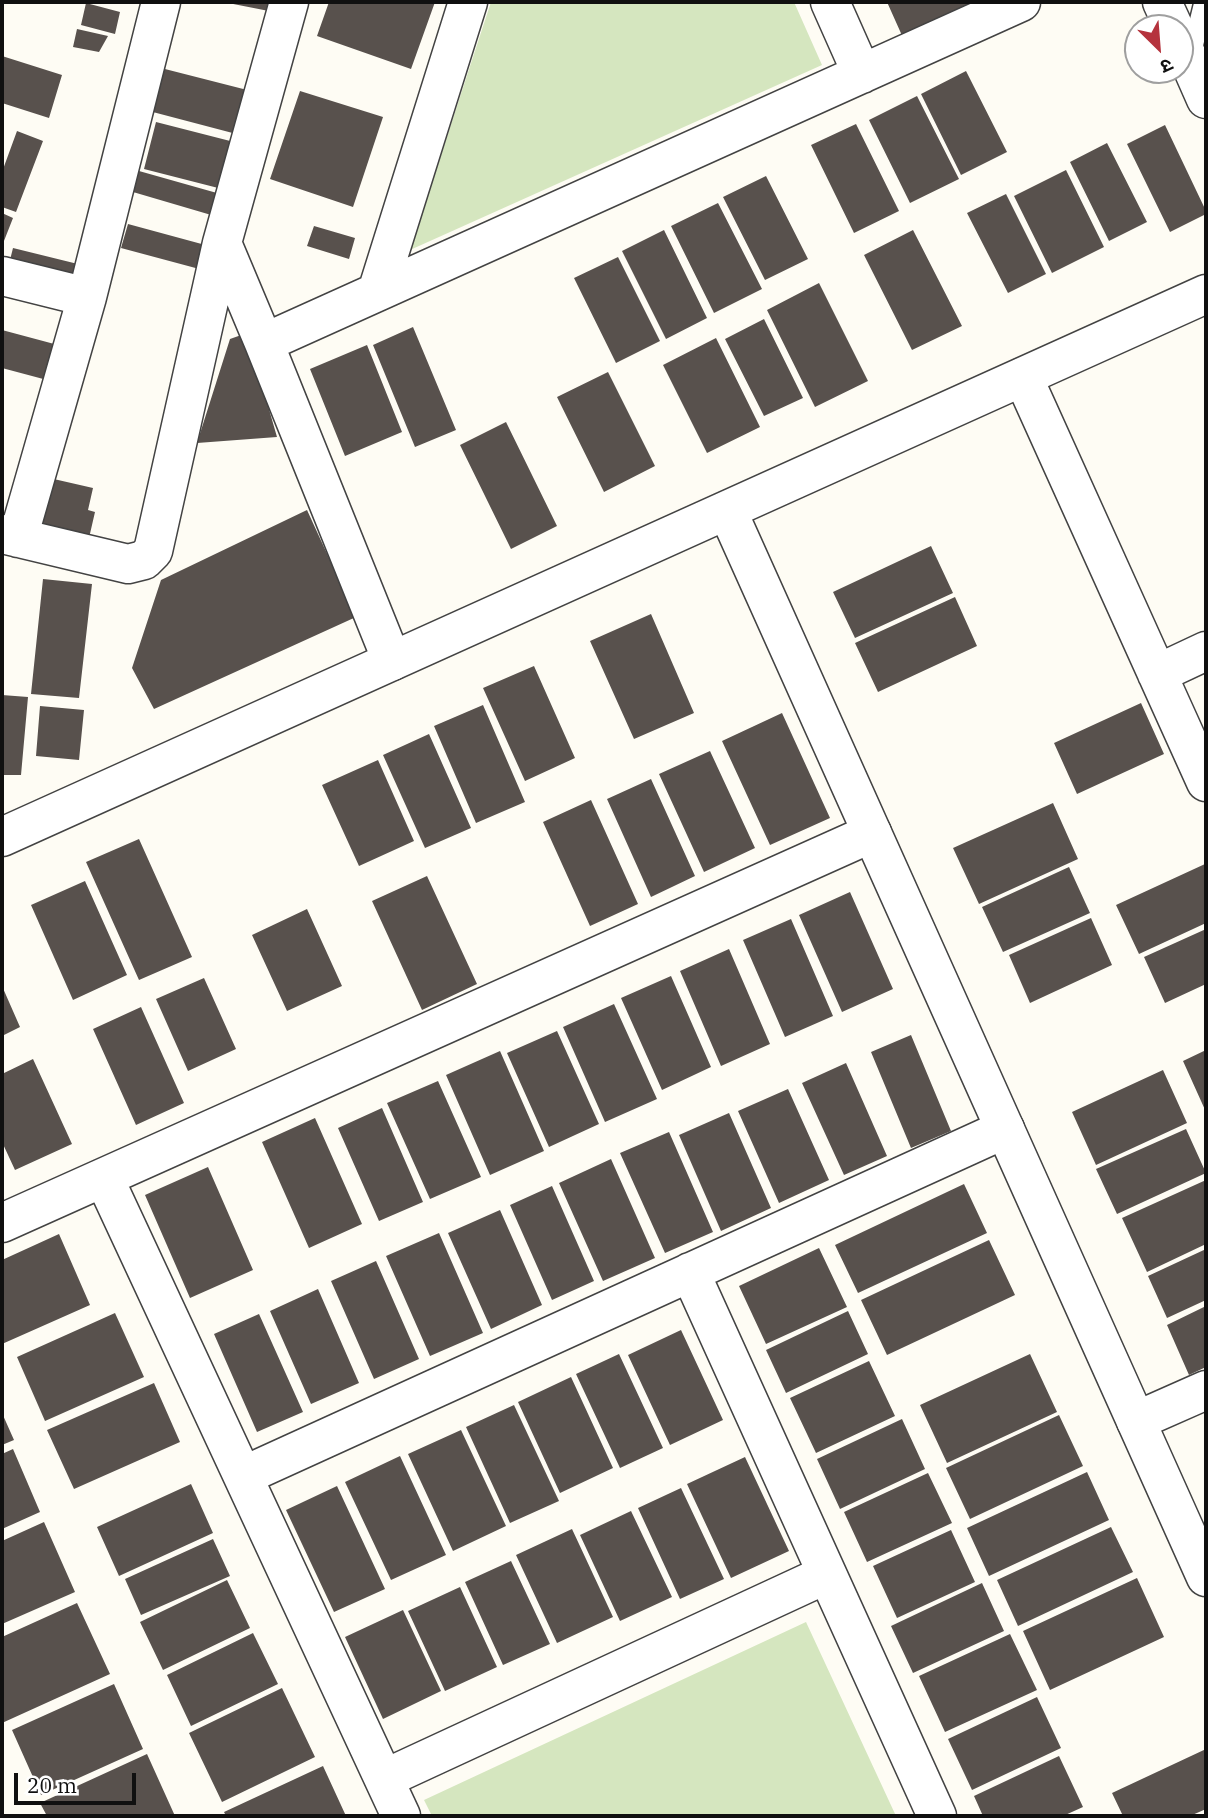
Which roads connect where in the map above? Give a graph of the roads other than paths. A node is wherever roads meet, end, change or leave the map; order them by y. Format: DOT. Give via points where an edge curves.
graph roads {
  1 [pos="161,2"];
  2 [pos="289,2"];
  3 [pos="468,2"];
  4 [pos="830,2"];
  5 [pos="1021,2"];
  6 [pos="1204,2"];
  7 [pos="1194,20"];
  8 [pos="1194,72"];
  9 [pos="862,74"];
  10 [pos="1206,99"];
  11 [pos="222,243"];
  12 [pos="2,276"];
  13 [pos="377,292"];
  14 [pos="1206,294"];
  15 [pos="87,297"];
  16 [pos="264,343"];
  17 [pos="1023,377"];
  18 [pos="727,510"];
  19 [pos="10,536"];
  20 [pos="1206,652"];
  21 [pos="392,661"];
  22 [pos="1157,674"];
  23 [pos="1206,782"];
  24 [pos="872,833"];
  25 [pos="2,837"];
  26 [pos="1005,1129"];
  27 [pos="104,1178"];
  28 [pos="2,1223"];
  29 [pos="690,1272"];
  30 [pos="1206,1390"];
  31 [pos="1136,1421"];
  32 [pos="243,1476"];
  33 [pos="827,1574"];
  34 [pos="1206,1577"];
  35 [pos="384,1779"];
  36 [pos="401,1816"];
  37 [pos="937,1816"];
  1 -- 15 [label="street"];
  2 -- 11 [label="street"];
  3 -- 13 [label="street"];
  4 -- 9 [label="street"];
  5 -- 9 [label="street"];
  6 -- 7 [label="lane"];
  8 -- 10 [label="street"];
  9 -- 13 [label="street"];
  11 -- 16 [label="street"];
  11 -- 19 [label="street" via="153,551 144,560 128,564"];
  12 -- 15 [label="street"];
  13 -- 16 [label="street"];
  14 -- 17 [label="street"];
  15 -- 19 [label="street"];
  16 -- 21 [label="street"];
  17 -- 18 [label="street"];
  17 -- 22 [label="street"];
  18 -- 21 [label="street"];
  18 -- 24 [label="street"];
  20 -- 22 [label="street"];
  21 -- 25 [label="street"];
  22 -- 23 [label="street"];
  24 -- 26 [label="street"];
  24 -- 27 [label="street"];
  26 -- 29 [label="street"];
  26 -- 31 [label="street"];
  27 -- 28 [label="street"];
  27 -- 32 [label="street"];
  29 -- 32 [label="street"];
  29 -- 33 [label="street"];
  30 -- 31 [label="street"];
  31 -- 34 [label="street"];
  32 -- 35 [label="street"];
  33 -- 35 [label="street"];
  33 -- 37 [label="street"];
  35 -- 36 [label="street"];
}
